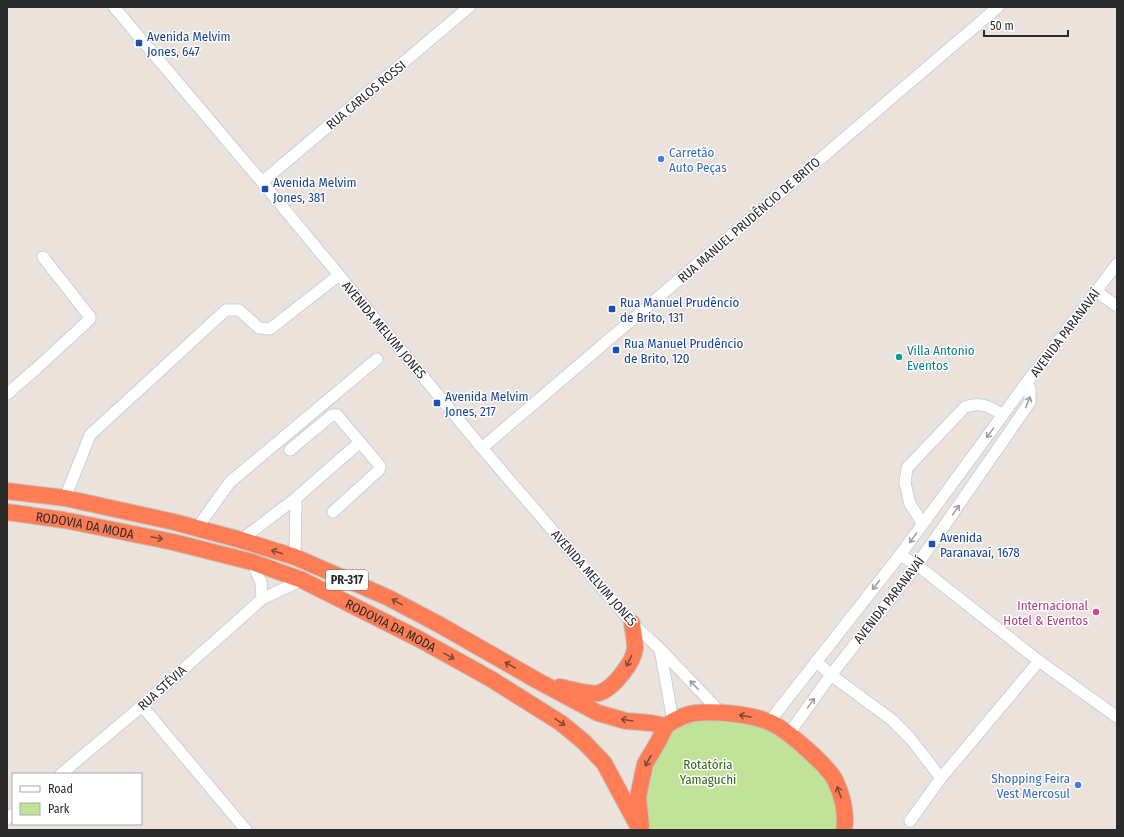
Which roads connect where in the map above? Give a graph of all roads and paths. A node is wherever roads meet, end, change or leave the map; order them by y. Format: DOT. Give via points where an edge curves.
graph roads {
  1 [pos="114,7"];
  2 [pos="470,7"];
  3 [pos="998,7"];
  4 [pos="262,182"];
  5 [pos="42,257"];
  6 [pos="1117,264"];
  7 [pos="339,275"];
  8 [pos="1096,292"];
  9 [pos="1117,306"];
  10 [pos="377,359"];
  11 [pos="1027,382"];
  12 [pos="7,394"];
  13 [pos="1003,415"];
  14 [pos="360,442"];
  15 [pos="482,448"];
  16 [pos="290,450"];
  17 [pos="7,491"];
  18 [pos="65,498"];
  19 [pos="296,498"];
  20 [pos="7,512"];
  21 [pos="333,512"];
  22 [pos="923,524"];
  23 [pos="198,528"];
  24 [pos="241,540"];
  25 [pos="900,555"];
  26 [pos="295,557"];
  27 [pos="252,562"];
  28 [pos="917,565"];
  29 [pos="302,580"];
  30 [pos="262,599"];
  31 [pos="632,623"];
  32 [pos="660,649"];
  33 [pos="816,661"];
  34 [pos="1039,661"];
  35 [pos="831,675"];
  36 [pos="538,681"];
  37 [pos="142,706"];
  38 [pos="721,713"];
  39 [pos="1117,717"];
  40 [pos="769,722"];
  41 [pos="669,723"];
  42 [pos="788,735"];
  43 [pos="61,773"];
  44 [pos="941,778"];
  45 [pos="910,821"];
  46 [pos="246,830"];
  47 [pos="641,830"];
  48 [pos="844,830"];
  1 -- 4 [label="street, AVENIDA MELVIM JONES"];
  2 -- 4 [label="street, RUA CARLOS ROSSI"];
  3 -- 15 [label="street, RUA MANUEL PRUDÊNCIO DE BRITO"];
  4 -- 7 [label="street, AVENIDA MELVIM JONES"];
  5 -- 12 [label="street" via="90,319"];
  6 -- 8 [label="street, AVENIDA PARANAVAÍ"];
  7 -- 15 [label="street, AVENIDA MELVIM JONES"];
  7 -- 18 [label="street" via="270,329 259,328 239,310 226,310 90,435"];
  8 -- 9 [label="street"];
  8 -- 11 [label="street, AVENIDA PARANAVAÍ"];
  10 -- 23 [label="street" via="230,482"];
  11 -- 13 [label="street, AVENIDA PARANAVAÍ"];
  28 -- 11 [label="street, AVENIDA PARANAVAÍ, one-way" via="1030,402"];
  13 -- 22 [label="street, AVENIDA PARANAVAÍ, one-way"];
  13 -- 22 [label="street" via="992,408 976,404 965,407 906,468 906,490 910,504"];
  14 -- 16 [label="street" via="337,414 332,415"];
  14 -- 19 [label="street"];
  14 -- 21 [label="street" via="380,466 379,470"];
  15 -- 31 [label="street, AVENIDA MELVIM JONES"];
  17 -- 18 [label="highway, RODOVIA DA MODA / PR-317"];
  18 -- 23 [label="highway, RODOVIA DA MODA / PR-317"];
  19 -- 24 [label="street"];
  19 -- 26 [label="street"];
  20 -- 27 [label="highway, RODOVIA DA MODA / PR-317, one-way" via="107,528"];
  22 -- 25 [label="street, AVENIDA PARANAVAÍ, one-way"];
  23 -- 24 [label="highway, RODOVIA DA MODA / PR-317"];
  26 -- 24 [label="highway, RODOVIA DA MODA / PR-317, one-way"];
  25 -- 28 [label="street"];
  25 -- 33 [label="street, AVENIDA PARANAVAÍ, one-way"];
  36 -- 26 [label="highway, RODOVIA DA MODA / PR-317, one-way" via="440,624 389,598"];
  27 -- 29 [label="highway, RODOVIA DA MODA / PR-317"];
  27 -- 30 [label="street" via="261,582"];
  28 -- 34 [label="street"];
  28 -- 35 [label="street, AVENIDA PARANAVAÍ"];
  29 -- 30 [label="street, RUA STÉVIA"];
  29 -- 47 [label="highway, RODOVIA DA MODA / PR-317, one-way" via="419,639 491,679 561,723 604,763"];
  30 -- 37 [label="street, RUA STÉVIA"];
  31 -- 32 [label="street, AVENIDA MELVIM JONES"];
  31 -- 36 [label="highway, one-way" via="635,649 628,665 616,682 599,693 575,691"];
  38 -- 32 [label="street, AVENIDA MELVIM JONES, one-way"];
  32 -- 41 [label="street"];
  33 -- 35 [label="street"];
  33 -- 40 [label="street, AVENIDA PARANAVAÍ"];
  34 -- 39 [label="street"];
  34 -- 44 [label="street"];
  42 -- 35 [label="street, AVENIDA PARANAVAÍ, one-way"];
  35 -- 44 [label="street" via="892,720 910,738"];
  41 -- 36 [label="highway, RODOVIA DA MODA / PR-317, one-way" via="626,721 598,713"];
  37 -- 43 [label="street, RUA STÉVIA"];
  37 -- 46 [label="street"];
  40 -- 38 [label="highway, one-way"];
  38 -- 41 [label="highway" via="695,713"];
  40 -- 42 [label="highway"];
  41 -- 47 [label="highway, one-way" via="645,764 638,797"];
  48 -- 42 [label="highway, one-way" via="843,801 834,779 810,752"];
  44 -- 45 [label="street"];
}
